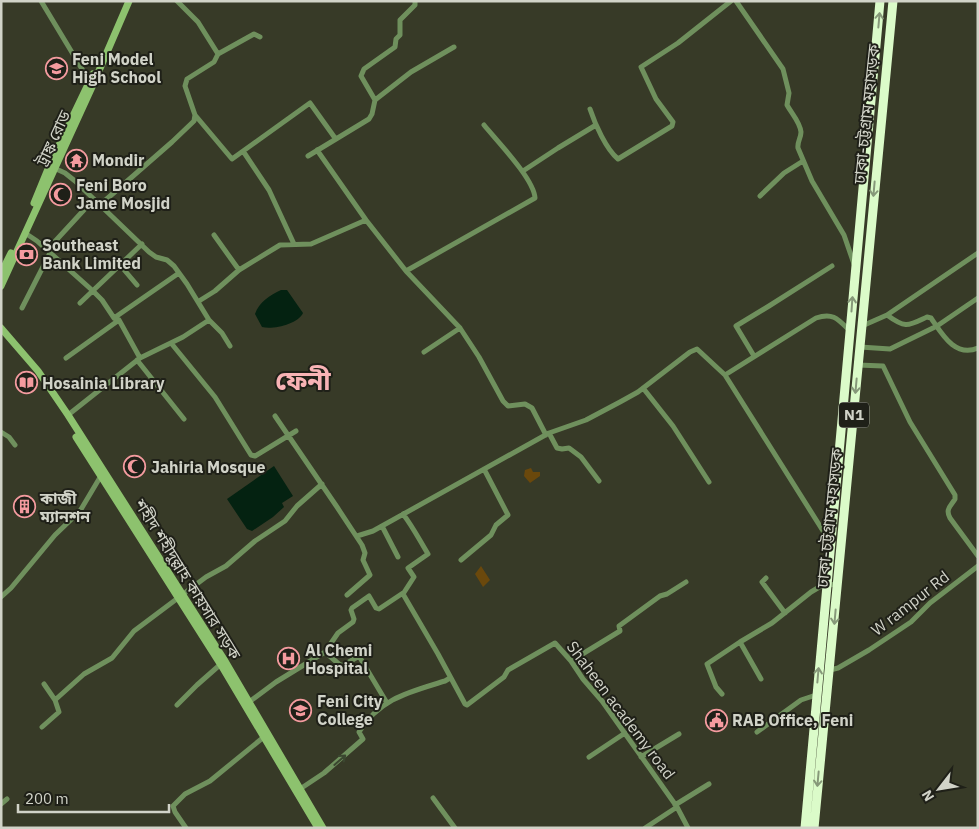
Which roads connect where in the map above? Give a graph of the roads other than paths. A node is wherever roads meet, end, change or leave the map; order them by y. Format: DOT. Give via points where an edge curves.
graph roads {
  1 [pos="40,1"];
  2 [pos="125,1"];
  3 [pos="129,1"];
  4 [pos="177,1"];
  5 [pos="415,1"];
  6 [pos="732,1"];
  7 [pos="736,1"];
  8 [pos="880,1"];
  9 [pos="893,1"];
  10 [pos="260,37"];
  11 [pos="454,47"];
  12 [pos="218,54"];
  13 [pos="91,84"];
  14 [pos="375,100"];
  15 [pos="590,109"];
  16 [pos="196,115"];
  17 [pos="484,125"];
  18 [pos="596,126"];
  19 [pos="335,138"];
  20 [pos="317,150"];
  21 [pos="244,151"];
  22 [pos="308,156"];
  23 [pos="803,160"];
  24 [pos="54,168"];
  25 [pos="523,171"];
  26 [pos="760,196"];
  27 [pos="94,198"];
  28 [pos="100,204"];
  29 [pos="366,220"];
  30 [pos="25,233"];
  31 [pos="214,235"];
  32 [pos="142,244"];
  33 [pos="294,244"];
  34 [pos="50,253"];
  35 [pos="978,253"];
  36 [pos="120,265"];
  37 [pos="832,266"];
  38 [pos="855,267"];
  39 [pos="239,270"];
  40 [pos="406,271"];
  41 [pos="1,273"];
  42 [pos="179,273"];
  43 [pos="137,285"];
  44 [pos="1,286"];
  45 [pos="92,291"];
  46 [pos="978,298"];
  47 [pos="199,302"];
  48 [pos="80,303"];
  49 [pos="22,308"];
  50 [pos="887,315"];
  51 [pos="117,319"];
  52 [pos="209,320"];
  53 [pos="861,326"];
  54 [pos="937,326"];
  55 [pos="1,328"];
  56 [pos="460,328"];
  57 [pos="850,331"];
  58 [pos="1,334"];
  59 [pos="171,343"];
  60 [pos="230,346"];
  61 [pos="860,347"];
  62 [pos="978,348"];
  63 [pos="424,352"];
  64 [pos="754,356"];
  65 [pos="66,358"];
  66 [pos="138,359"];
  67 [pos="858,365"];
  68 [pos="725,375"];
  69 [pos="643,388"];
  70 [pos="68,415"];
  71 [pos="275,416"];
  72 [pos="184,419"];
  73 [pos="296,431"];
  74 [pos="1,432"];
  75 [pos="548,434"];
  76 [pos="288,436"];
  77 [pos="15,445"];
  78 [pos="484,469"];
  79 [pos="102,474"];
  80 [pos="599,482"];
  81 [pos="709,482"];
  82 [pos="322,484"];
  83 [pos="403,514"];
  84 [pos="382,526"];
  85 [pos="357,536"];
  86 [pos="830,542"];
  87 [pos="978,556"];
  88 [pos="398,557"];
  89 [pos="461,560"];
  90 [pos="978,566"];
  91 [pos="766,578"];
  92 [pos="686,582"];
  93 [pos="827,584"];
  94 [pos="837,584"];
  95 [pos="403,593"];
  96 [pos="347,594"];
  97 [pos="1,596"];
  98 [pos="180,596"];
  99 [pos="784,613"];
  100 [pos="740,642"];
  101 [pos="326,652"];
  102 [pos="571,661"];
  103 [pos="223,663"];
  104 [pos="830,670"];
  105 [pos="450,678"];
  106 [pos="760,679"];
  107 [pos="44,684"];
  108 [pos="722,694"];
  109 [pos="816,695"];
  110 [pos="55,700"];
  111 [pos="248,702"];
  112 [pos="387,703"];
  113 [pos="177,705"];
  114 [pos="42,727"];
  115 [pos="757,732"];
  116 [pos="625,733"];
  117 [pos="679,734"];
  118 [pos="265,736"];
  119 [pos="589,757"];
  120 [pos="641,757"];
  121 [pos="709,784"];
  122 [pos="300,788"];
  123 [pos="434,798"];
  124 [pos="7,799"];
  125 [pos="1,804"];
  126 [pos="676,806"];
  127 [pos="186,828"];
  128 [pos="318,828"];
  129 [pos="324,828"];
  130 [pos="455,828"];
  131 [pos="645,828"];
  132 [pos="688,828"];
  133 [pos="805,828"];
  134 [pos="814,828"];
  1 -- 13 [label="street"];
  2 -- 13 [label="main road, ট্রাঙ্ক রোড"];
  3 -- 13 [label="main road, ট্রাঙ্ক রোড"];
  4 -- 12 [label="street" via="198,22"];
  5 -- 14 [label="street" via="413,8 400,20 400,35 395,47 364,69 361,76"];
  6 -- 18 [label="street" via="641,68 656,99 673,122 672,126 618,158"];
  7 -- 23 [label="street" via="783,69 789,94 787,105 801,130 797,145"];
  38 -- 8 [label="highway, ঢাকা-চট্টগ্রাম মহাসড়ক / N1, one-way"];
  9 -- 53 [label="highway, ঢাকা-চট্টগ্রাম মহাসড়ক / N1, one-way"];
  10 -- 12 [label="street" via="254,34"];
  11 -- 14 [label="street" via="412,72"];
  12 -- 16 [label="street" via="214,62 185,82"];
  13 -- 24 [label="main road, ট্রাঙ্ক রোড"];
  13 -- 41 [label="main road, ট্রাঙ্ক রোড" via="50,164"];
  14 -- 19 [label="street" via="370,119"];
  15 -- 18 [label="street"];
  16 -- 21 [label="street" via="232,159"];
  16 -- 28 [label="street" via="172,142"];
  17 -- 25 [label="street"];
  18 -- 25 [label="street"];
  19 -- 20 [label="street"];
  19 -- 21 [label="street" via="310,103"];
  20 -- 22 [label="street"];
  20 -- 29 [label="street"];
  21 -- 33 [label="street" via="268,190"];
  23 -- 26 [label="street"];
  23 -- 38 [label="street" via="844,235"];
  24 -- 27 [label="street" via="65,173"];
  24 -- 30 [label="main road, ট্রাঙ্ক রোড"];
  25 -- 40 [label="street" via="534,190 533,200"];
  27 -- 28 [label="street"];
  27 -- 34 [label="street" via="48,249"];
  28 -- 32 [label="street"];
  29 -- 33 [label="street" via="311,244"];
  29 -- 40 [label="street"];
  30 -- 34 [label="street"];
  30 -- 44 [label="main road, ট্রাঙ্ক রোড"];
  31 -- 39 [label="street"];
  32 -- 36 [label="street"];
  32 -- 42 [label="street" via="156,257 167,260"];
  33 -- 39 [label="street" via="280,246"];
  34 -- 45 [label="street"];
  34 -- 49 [label="street"];
  35 -- 50 [label="street"];
  36 -- 43 [label="street"];
  36 -- 45 [label="street"];
  37 -- 64 [label="street" via="736,326"];
  57 -- 38 [label="highway, ঢাকা-চট্টগ্রাম মহাসড়ক / N1, one-way"];
  39 -- 47 [label="street"];
  40 -- 56 [label="street"];
  42 -- 47 [label="street"];
  42 -- 51 [label="street"];
  45 -- 48 [label="street"];
  45 -- 51 [label="street"];
  46 -- 54 [label="street"];
  47 -- 52 [label="street"];
  50 -- 53 [label="street"];
  50 -- 54 [label="street" via="907,326 927,317"];
  51 -- 65 [label="street"];
  51 -- 66 [label="street"];
  52 -- 59 [label="street"];
  52 -- 60 [label="street"];
  53 -- 61 [label="highway, ঢাকা-চট্টগ্রাম মহাসড়ক / N1"];
  54 -- 61 [label="street" via="890,349"];
  54 -- 62 [label="street" via="957,349"];
  55 -- 70 [label="main road, শহীদ শহীদুল্লাহ কায়সার সড়ক" via="38,371"];
  56 -- 63 [label="street"];
  56 -- 75 [label="street" via="502,401 508,406 526,404 532,408"];
  57 -- 64 [label="street" via="838,319 824,315"];
  57 -- 86 [label="highway, ঢাকা-চট্টগ্রাম মহাসড়ক / N1"];
  58 -- 79 [label="main road, শহীদ শহীদুল্লাহ কায়সার সড়ক" via="35,374"];
  59 -- 66 [label="street"];
  59 -- 76 [label="street" via="215,397 251,455 255,456"];
  61 -- 67 [label="highway, ঢাকা-চট্টগ্রাম মহাসড়ক / N1"];
  64 -- 68 [label="street"];
  66 -- 70 [label="street"];
  66 -- 72 [label="street"];
  67 -- 87 [label="street" via="884,368 910,422 955,495 956,499 947,513"];
  67 -- 94 [label="highway, ঢাকা-চট্টগ্রাম মহাসড়ক / N1, one-way"];
  68 -- 69 [label="street" via="697,349"];
  68 -- 86 [label="street"];
  69 -- 75 [label="street" via="586,420"];
  69 -- 81 [label="street" via="673,426"];
  70 -- 79 [label="main road, শহীদ শহীদুল্লাহ কায়সার সড়ক"];
  71 -- 76 [label="street"];
  73 -- 76 [label="street"];
  74 -- 77 [label="street"];
  75 -- 78 [label="street"];
  75 -- 80 [label="street" via="558,448 567,447 581,457"];
  76 -- 82 [label="street"];
  78 -- 83 [label="street"];
  78 -- 89 [label="street" via="508,515 491,535"];
  79 -- 97 [label="street" via="80,511"];
  79 -- 98 [label="main road, শহীদ শহীদুল্লাহ কায়সার সড়ক"];
  82 -- 85 [label="street"];
  82 -- 98 [label="street" via="285,521"];
  83 -- 84 [label="street"];
  83 -- 95 [label="street" via="428,554 408,568 413,579"];
  84 -- 85 [label="street"];
  84 -- 88 [label="street"];
  85 -- 96 [label="street" via="366,552 362,560 370,575"];
  86 -- 93 [label="highway, ঢাকা-চট্টগ্রাম মহাসড়ক / N1"];
  90 -- 104 [label="street, W rampur Rd" via="911,622 869,650"];
  91 -- 99 [label="street" via="762,582"];
  92 -- 102 [label="street" via="660,596 619,626 620,631"];
  93 -- 94 [label="street"];
  93 -- 99 [label="street"];
  109 -- 93 [label="highway, ঢাকা-চট্টগ্রাম মহাসড়ক / N1, one-way"];
  94 -- 104 [label="highway, ঢাকা-চট্টগ্রাম মহাসড়ক / N1, one-way"];
  95 -- 101 [label="street" via="378,609 369,596 352,608 353,622 338,633"];
  95 -- 105 [label="street, Shaheen academy road"];
  98 -- 103 [label="main road, শহীদ শহীদুল্লাহ কায়সার সড়ক"];
  98 -- 110 [label="street" via="134,631 112,658 84,674"];
  99 -- 100 [label="street"];
  100 -- 106 [label="street"];
  100 -- 108 [label="street" via="707,664"];
  101 -- 111 [label="street"];
  101 -- 112 [label="street" via="340,665 359,656"];
  102 -- 105 [label="street, Shaheen academy road" via="557,644 553,644 508,670 504,677 466,705"];
  102 -- 116 [label="street, Shaheen academy road"];
  103 -- 111 [label="main road, শহীদ শহীদুল্লাহ কায়সার সড়ক"];
  103 -- 113 [label="street"];
  103 -- 118 [label="main road, শহীদ শহীদুল্লাহ কায়সার সড়ক"];
  104 -- 134 [label="highway, ঢাকা-চট্টগ্রাম মহাসড়ক / N1, one-way"];
  105 -- 112 [label="street"];
  107 -- 110 [label="street"];
  109 -- 115 [label="street" via="801,700"];
  109 -- 133 [label="highway, ঢাকা-চট্টগ্রাম মহাসড়ক / N1"];
  110 -- 114 [label="street" via="59,712"];
  111 -- 118 [label="main road, শহীদ শহীদুল্লাহ কায়সার সড়ক"];
  122 -- 112 [label="street, one-way" via="324,773 363,739 359,732"];
  116 -- 119 [label="street"];
  116 -- 120 [label="street, Shaheen academy road"];
  117 -- 120 [label="street"];
  118 -- 122 [label="main road, শহীদ শহীদুল্লাহ কায়সার সড়ক"];
  118 -- 127 [label="street" via="210,781 185,794 173,806"];
  118 -- 128 [label="main road, শহীদ শহীদুল্লাহ কায়সার সড়ক"];
  120 -- 126 [label="street, Shaheen academy road"];
  121 -- 126 [label="street"];
  122 -- 129 [label="main road, শহীদ শহীদুল্লাহ কায়সার সড়ক"];
  123 -- 130 [label="street"];
  124 -- 125 [label="street"];
  126 -- 131 [label="street"];
  126 -- 132 [label="street, Shaheen academy road"];
}
